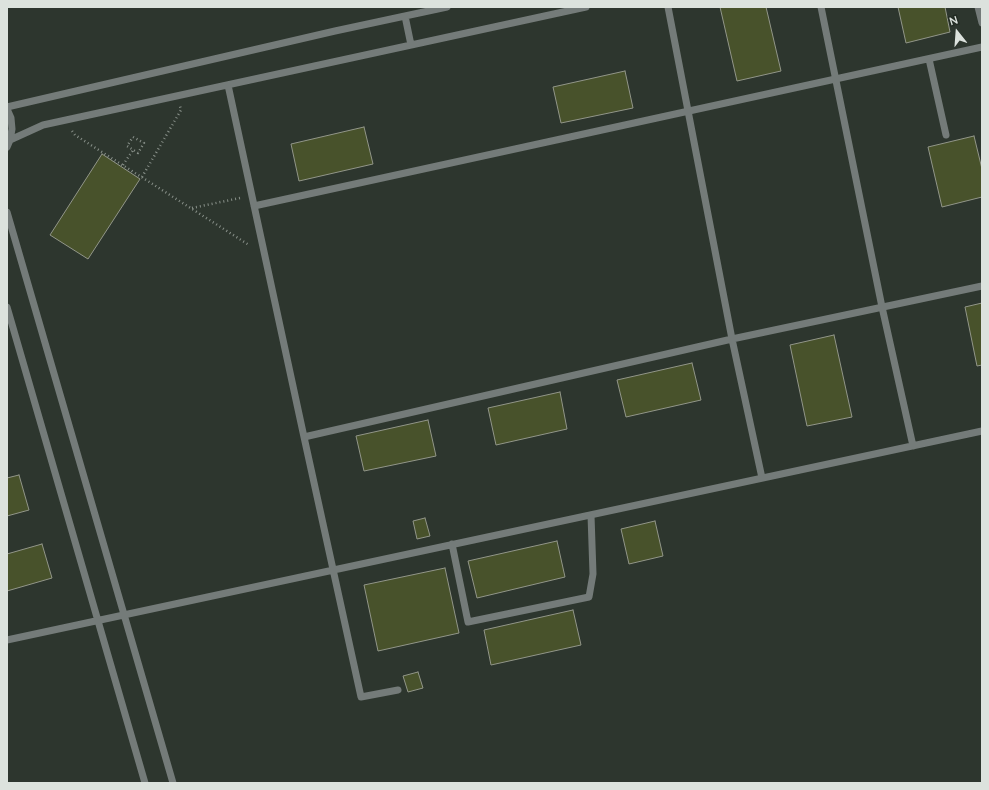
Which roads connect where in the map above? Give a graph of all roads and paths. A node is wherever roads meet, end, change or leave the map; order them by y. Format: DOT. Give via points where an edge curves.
graph roads {
  1 [pos="447,7"];
  2 [pos="586,7"];
  3 [pos="668,7"];
  4 [pos="821,7"];
  5 [pos="978,7"];
  6 [pos="405,16"];
  7 [pos="982,23"];
  8 [pos="411,45"];
  9 [pos="982,47"];
  10 [pos="929,59"];
  11 [pos="836,80"];
  12 [pos="228,85"];
  13 [pos="178,96"];
  14 [pos="7,108"];
  15 [pos="688,112"];
  16 [pos="65,121"];
  17 [pos="946,136"];
  18 [pos="9,144"];
  19 [pos="133,150"];
  20 [pos="123,165"];
  21 [pos="142,177"];
  22 [pos="252,196"];
  23 [pos="254,206"];
  24 [pos="192,208"];
  25 [pos="7,212"];
  26 [pos="265,255"];
  27 [pos="982,286"];
  28 [pos="7,307"];
  29 [pos="882,307"];
  30 [pos="732,340"];
  31 [pos="982,431"];
  32 [pos="304,437"];
  33 [pos="913,446"];
  34 [pos="762,478"];
  35 [pos="591,515"];
  36 [pos="452,544"];
  37 [pos="333,569"];
  38 [pos="124,614"];
  39 [pos="97,620"];
  40 [pos="7,640"];
  41 [pos="398,690"];
  42 [pos="145,783"];
  43 [pos="173,783"];
  1 -- 6 [label="lane"];
  2 -- 8 [label="lane"];
  3 -- 15 [label="lane"];
  4 -- 11 [label="lane"];
  5 -- 7 [label="lane"];
  6 -- 8 [label="lane"];
  6 -- 14 [label="lane"];
  8 -- 12 [label="lane"];
  9 -- 10 [label="lane"];
  10 -- 11 [label="lane"];
  10 -- 17 [label="lane"];
  11 -- 15 [label="lane"];
  11 -- 29 [label="lane"];
  12 -- 13 [label="lane"];
  12 -- 22 [label="lane"];
  13 -- 16 [label="lane"];
  13 -- 21 [label="path" via="181,110"];
  14 -- 18 [label="lane" via="12,129"];
  15 -- 23 [label="lane"];
  15 -- 30 [label="lane"];
  16 -- 18 [label="lane" via="43,125"];
  16 -- 20 [label="path" via="75,135"];
  19 -- 19 [label="path" via="138,153 144,143 133,136 127,146"];
  19 -- 20 [label="path"];
  20 -- 21 [label="path"];
  21 -- 24 [label="path"];
  22 -- 23 [label="lane"];
  22 -- 24 [label="path"];
  23 -- 26 [label="lane"];
  24 -- 26 [label="path"];
  25 -- 38 [label="lane"];
  26 -- 32 [label="lane"];
  27 -- 29 [label="lane"];
  28 -- 39 [label="lane"];
  29 -- 30 [label="lane"];
  29 -- 33 [label="lane"];
  30 -- 32 [label="lane"];
  30 -- 34 [label="lane"];
  31 -- 33 [label="lane"];
  32 -- 37 [label="lane"];
  33 -- 34 [label="lane"];
  34 -- 35 [label="lane"];
  35 -- 36 [label="lane"];
  35 -- 36 [label="lane" via="594,574 589,597 468,622"];
  36 -- 37 [label="lane"];
  37 -- 38 [label="lane"];
  37 -- 41 [label="lane" via="361,697"];
  38 -- 39 [label="lane"];
  38 -- 43 [label="lane"];
  39 -- 40 [label="lane"];
  39 -- 42 [label="lane"];
}
